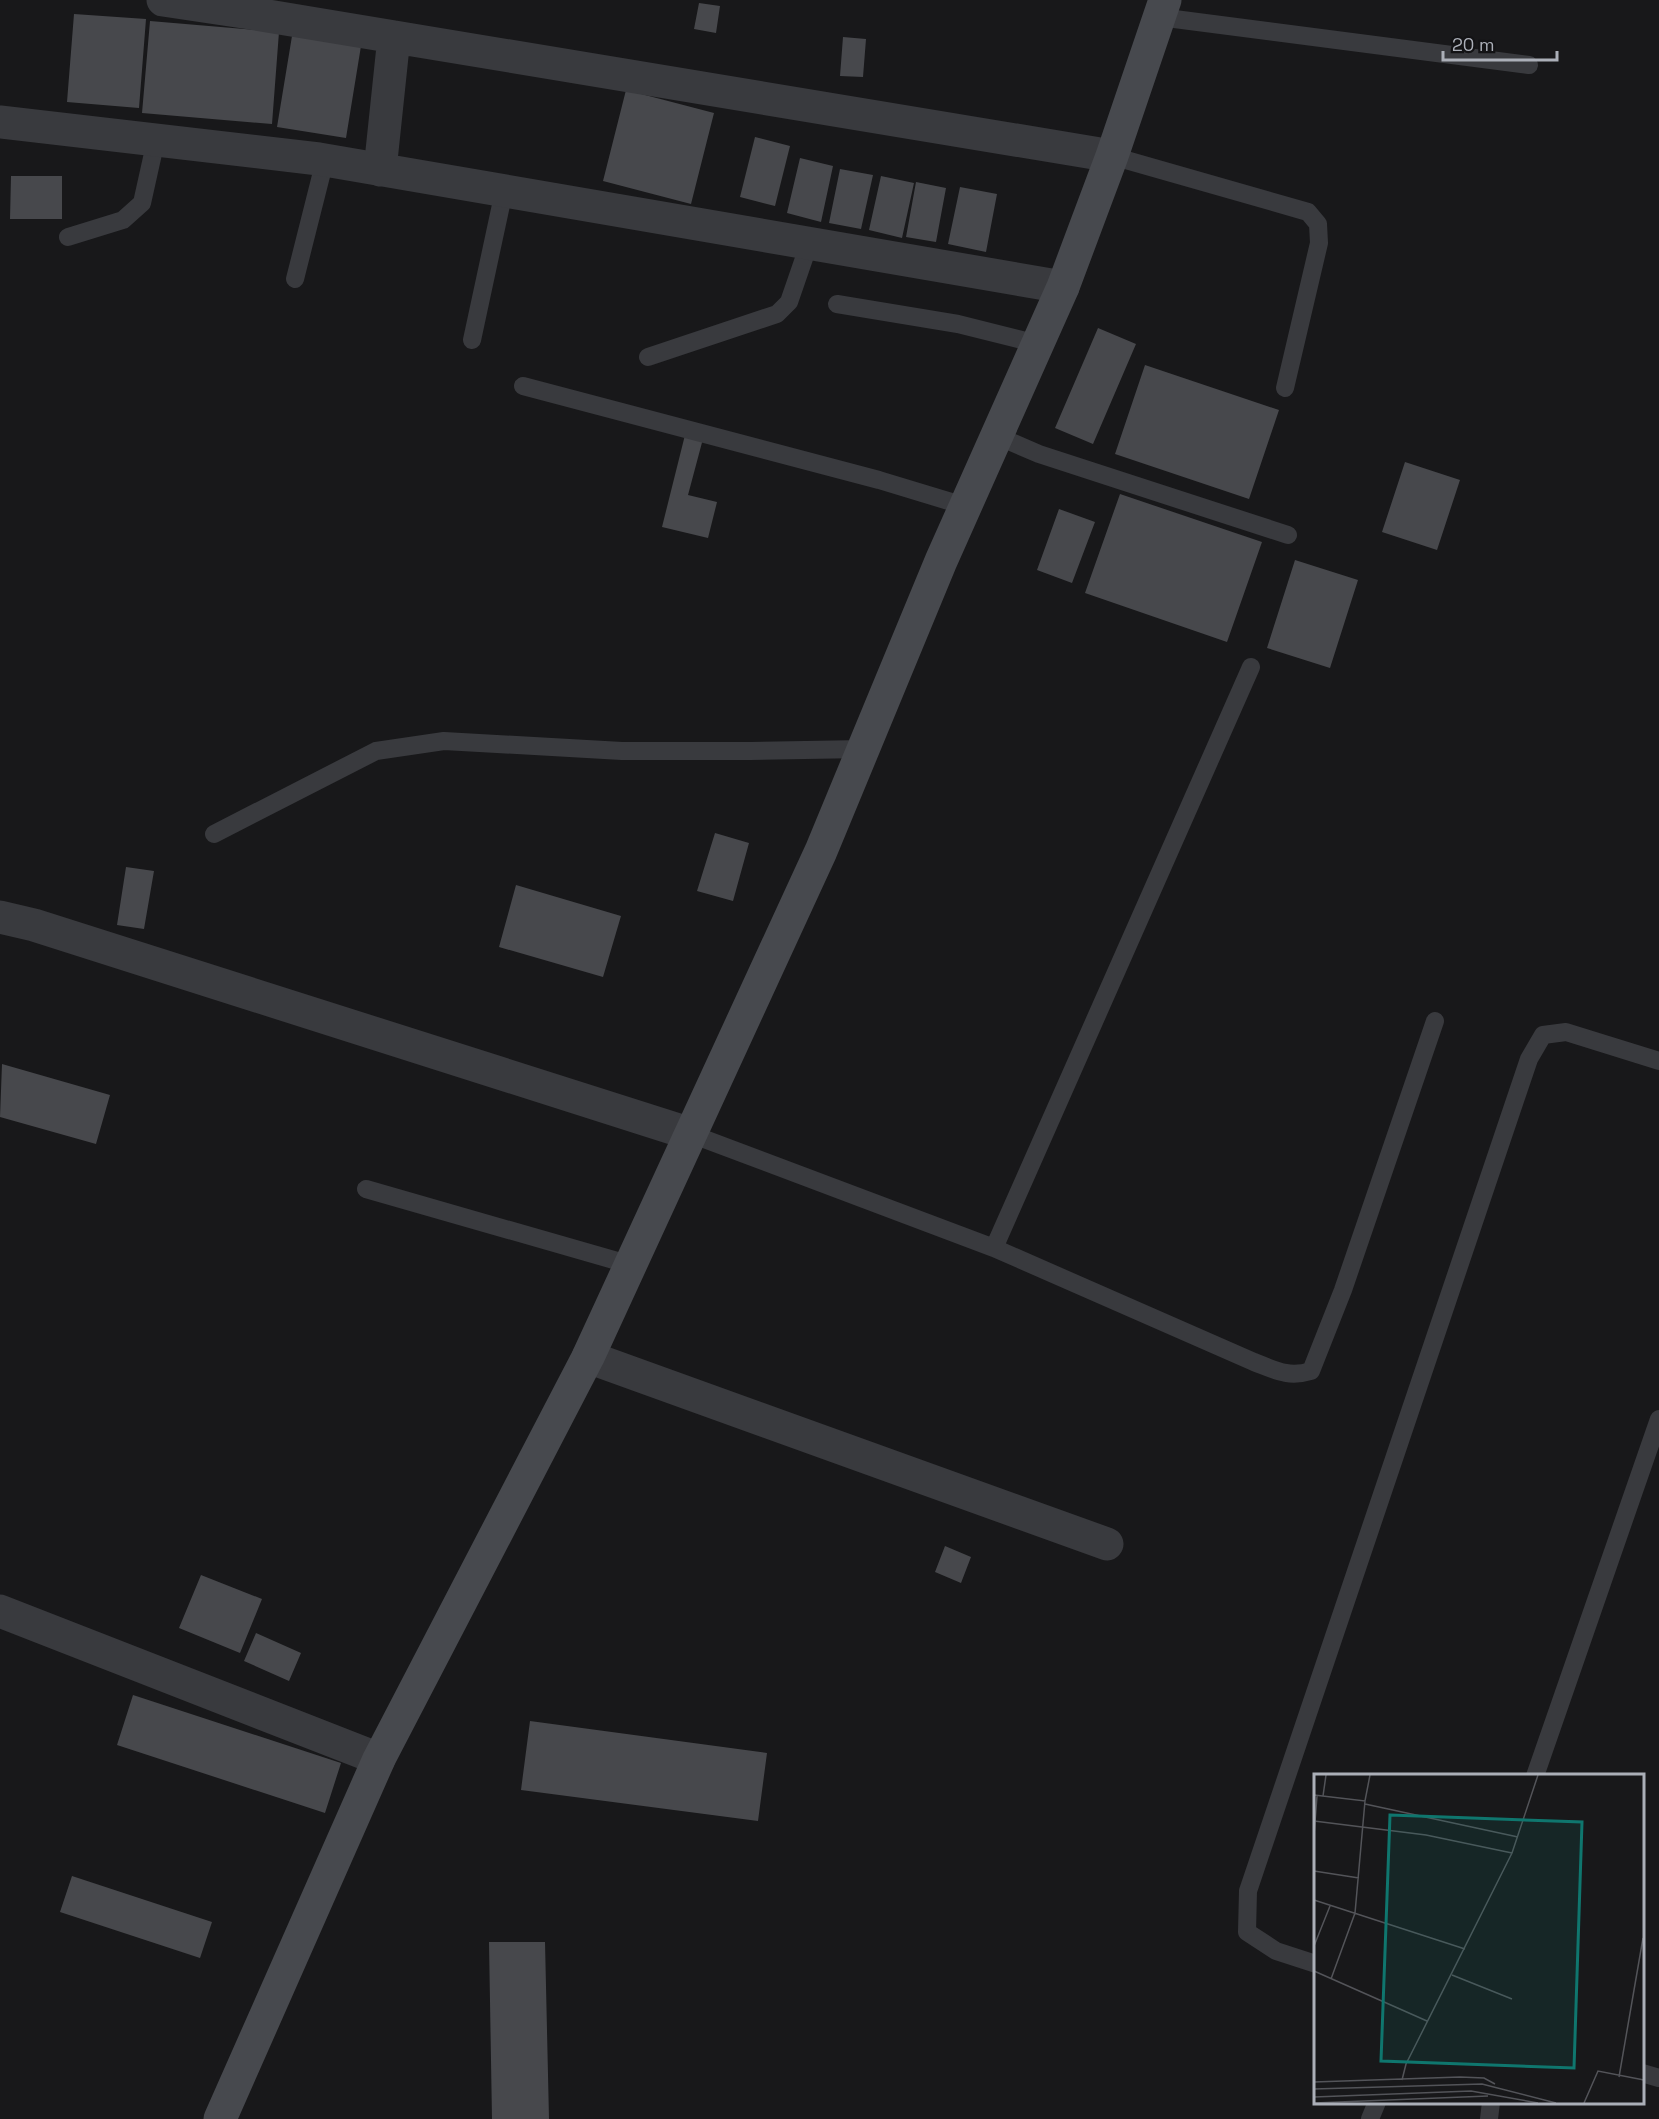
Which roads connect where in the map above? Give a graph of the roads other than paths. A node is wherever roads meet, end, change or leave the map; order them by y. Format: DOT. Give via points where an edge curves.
graph roads {
  1 [pos="163,0"];
  2 [pos="1162,9"];
  3 [pos="394,36"];
  4 [pos="1529,65"];
  5 [pos="0,123"];
  6 [pos="156,140"];
  7 [pos="1112,156"];
  8 [pos="325,160"];
  9 [pos="380,170"];
  10 [pos="504,191"];
  11 [pos="68,237"];
  12 [pos="809,244"];
  13 [pos="294,279"];
  14 [pos="1063,288"];
  15 [pos="837,304"];
  16 [pos="472,340"];
  17 [pos="1038,344"];
  18 [pos="648,357"];
  19 [pos="523,386"];
  20 [pos="1285,388"];
  21 [pos="997,436"];
  22 [pos="965,506"];
  23 [pos="1288,535"];
  24 [pos="1251,667"];
  25 [pos="863,749"];
  26 [pos="214,834"];
  27 [pos="0,917"];
  28 [pos="1435,1021"];
  29 [pos="1659,1061"];
  30 [pos="691,1134"];
  31 [pos="366,1189"];
  32 [pos="994,1248"];
  33 [pos="631,1265"];
  34 [pos="588,1357"];
  35 [pos="1659,1419"];
  36 [pos="1107,1544"];
  37 [pos="0,1611"];
  38 [pos="380,1759"];
  39 [pos="1536,1774"];
  40 [pos="1314,1963"];
  41 [pos="1644,2074"];
  42 [pos="1659,2078"];
  43 [pos="1377,2104"];
  44 [pos="1491,2104"];
  45 [pos="220,2119"];
  46 [pos="1370,2119"];
  47 [pos="1489,2119"];
  1 -- 3 [label="street"];
  2 -- 4 [label="lane"];
  2 -- 7 [label="street"];
  3 -- 7 [label="street"];
  3 -- 9 [label="street"];
  5 -- 6 [label="street"];
  6 -- 8 [label="street"];
  6 -- 11 [label="lane" via="142,203 123,220"];
  7 -- 14 [label="street"];
  7 -- 20 [label="lane" via="1308,212 1318,224 1319,243"];
  8 -- 9 [label="street"];
  8 -- 13 [label="lane"];
  9 -- 10 [label="street"];
  10 -- 12 [label="street"];
  10 -- 16 [label="lane"];
  12 -- 14 [label="street"];
  12 -- 18 [label="lane" via="789,302 777,315"];
  14 -- 17 [label="street"];
  15 -- 17 [label="lane" via="958,324"];
  17 -- 21 [label="street"];
  19 -- 22 [label="lane"];
  21 -- 22 [label="street"];
  21 -- 23 [label="lane" via="1039,454"];
  22 -- 25 [label="street"];
  24 -- 32 [label="lane"];
  25 -- 26 [label="lane" via="622,751 444,741 376,751"];
  25 -- 30 [label="street" via="821,851"];
  27 -- 30 [label="street"];
  28 -- 32 [label="lane" via="1343,1290 1311,1371 1289,1375 1254,1362"];
  29 -- 40 [label="lane" via="1566,1032 1543,1035 1529,1059 1248,1891 1247,1932 1276,1951"];
  30 -- 32 [label="lane"];
  30 -- 33 [label="street"];
  31 -- 33 [label="lane"];
  33 -- 34 [label="street"];
  34 -- 36 [label="street"];
  34 -- 38 [label="street"];
  35 -- 39 [label="lane"];
  37 -- 38 [label="street"];
  38 -- 45 [label="street"];
  41 -- 42 [label="lane"];
  43 -- 46 [label="lane"];
  44 -- 47 [label="lane"];
}
